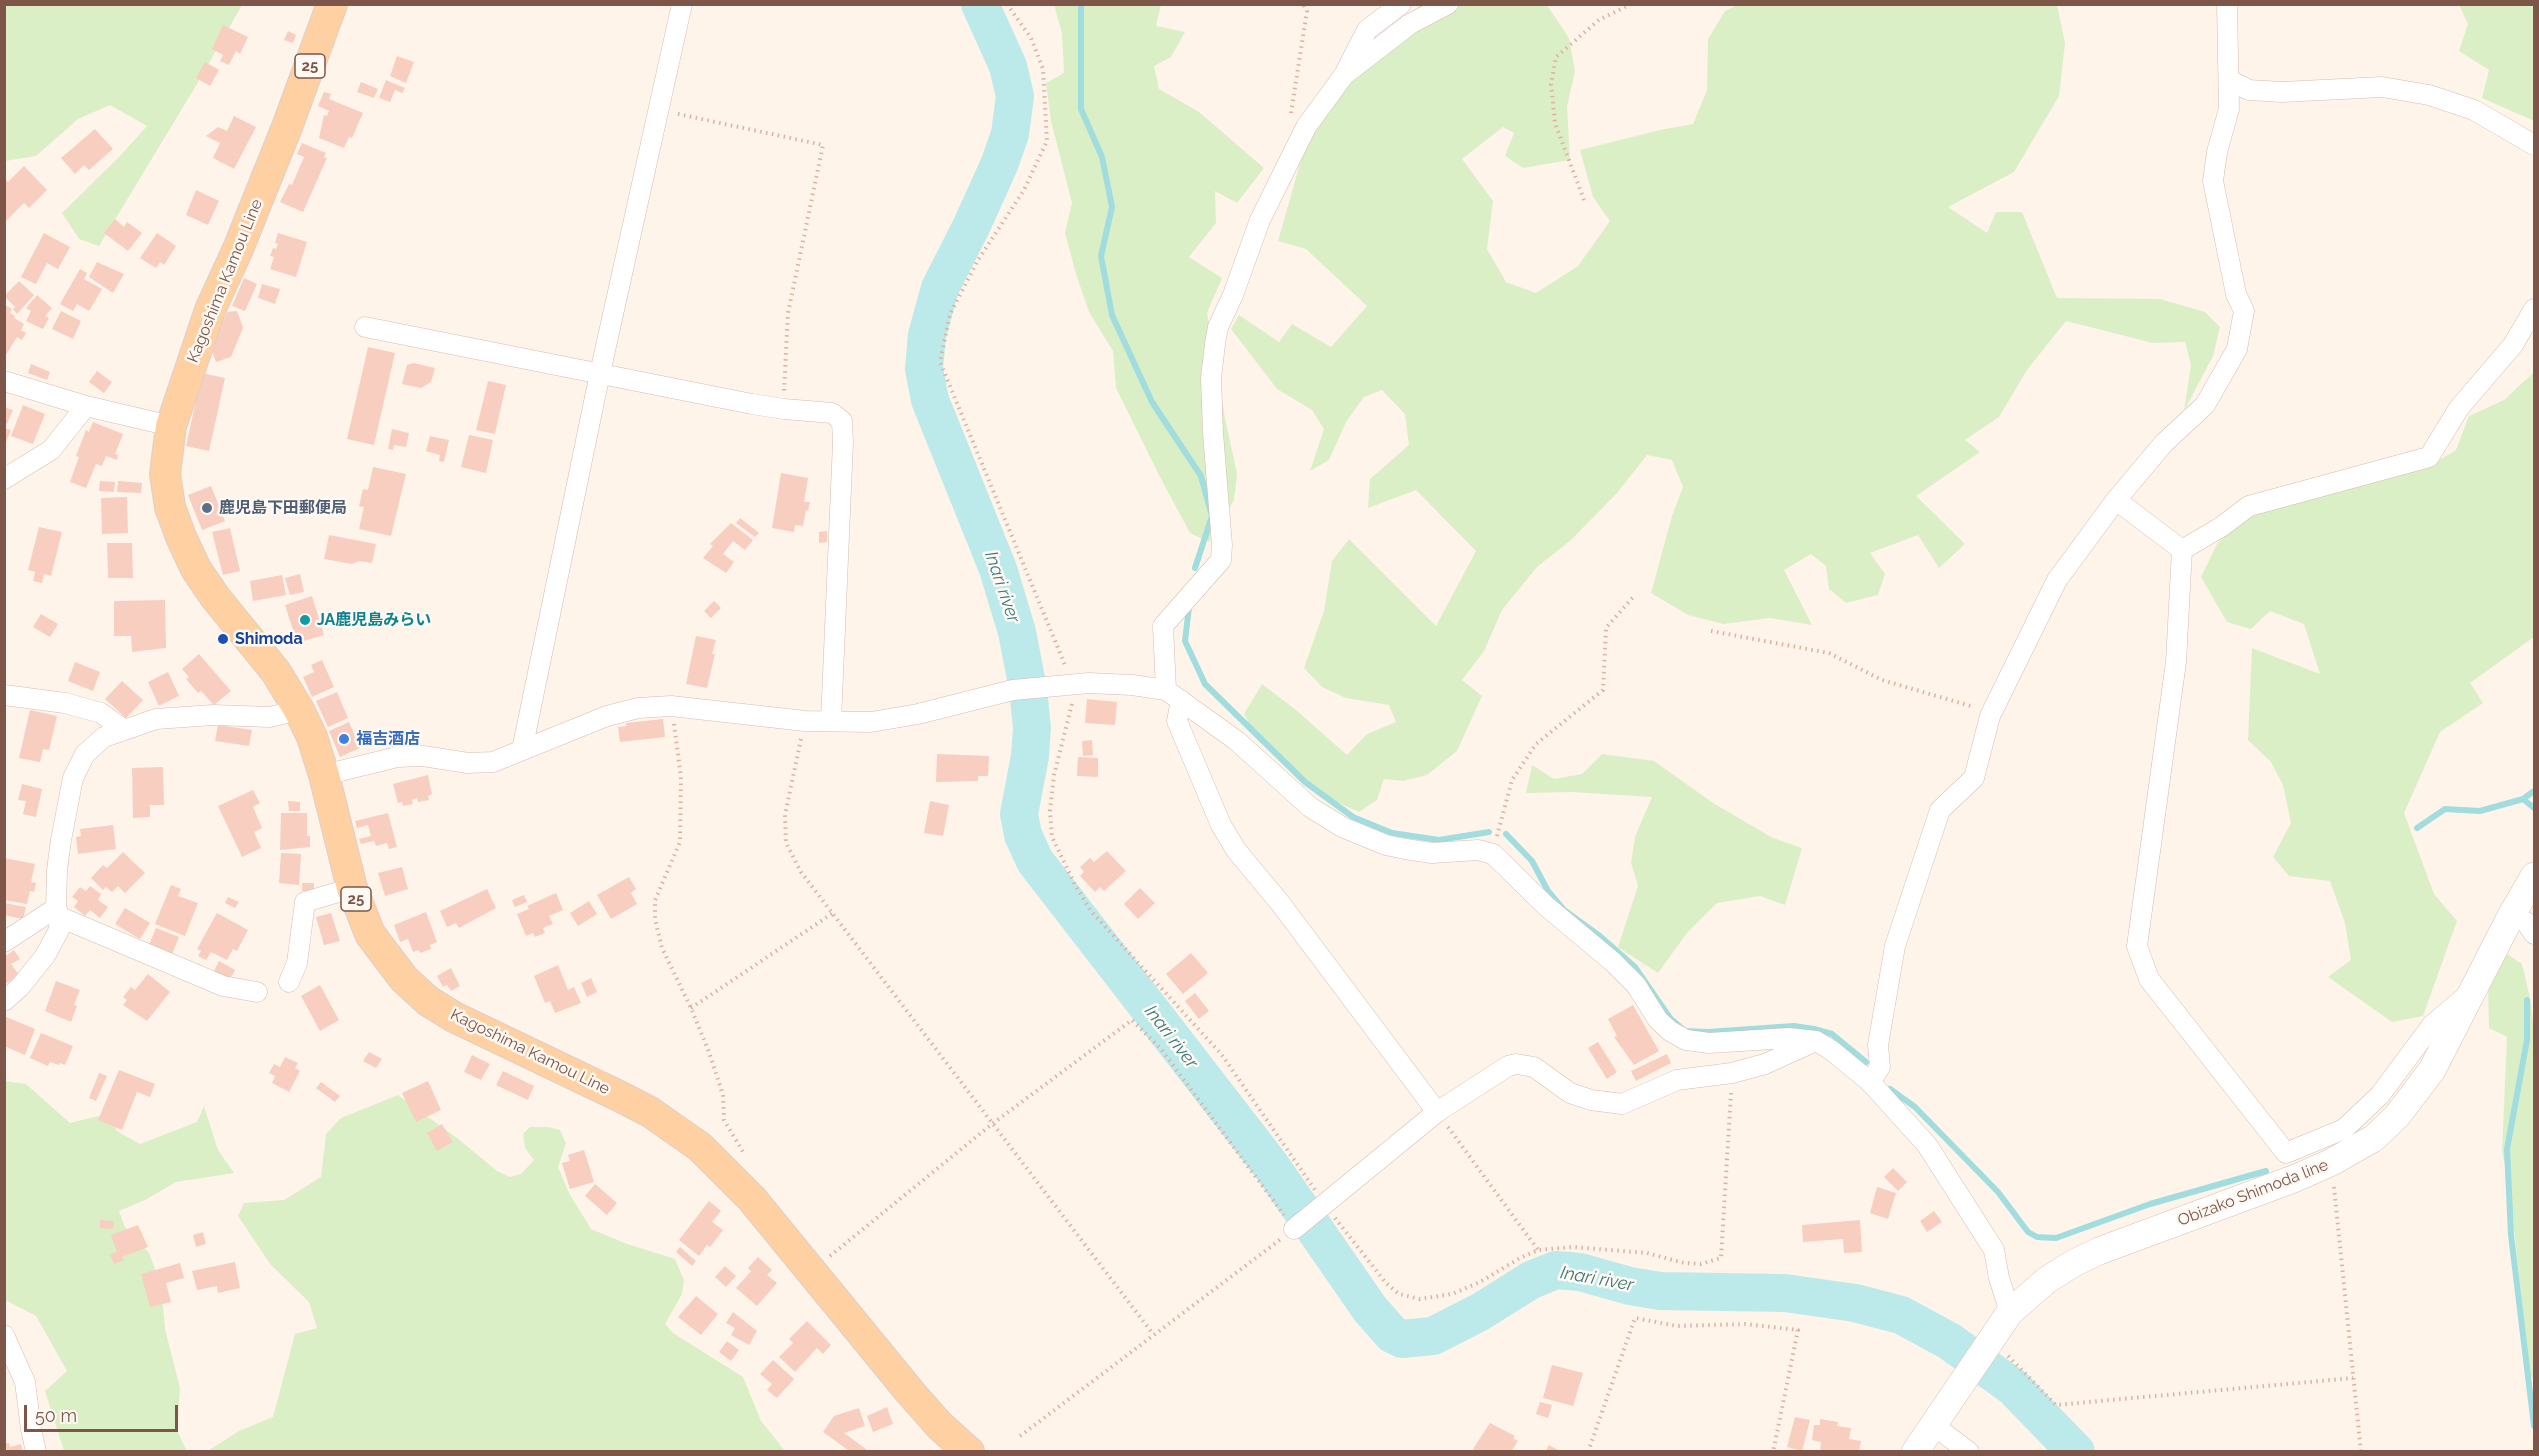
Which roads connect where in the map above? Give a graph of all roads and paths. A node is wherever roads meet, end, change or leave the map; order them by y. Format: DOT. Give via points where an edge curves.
graph roads {
  1 [pos="332,4"];
  2 [pos="682,4"];
  3 [pos="1303,4"];
  4 [pos="1401,4"];
  5 [pos="1448,4"];
  6 [pos="1631,4"];
  7 [pos="2227,4"];
  8 [pos="1342,78"];
  9 [pos="2229,80"];
  10 [pos="660,110"];
  11 [pos="1288,123"];
  12 [pos="2535,144"];
  13 [pos="1584,200"];
  14 [pos="2535,309"];
  15 [pos="365,327"];
  16 [pos="600,372"];
  17 [pos="4,381"];
  18 [pos="86,406"];
  19 [pos="784,410"];
  20 [pos="171,426"];
  21 [pos="4,479"];
  22 [pos="2116,501"];
  23 [pos="2182,550"];
  24 [pos="1635,595"];
  25 [pos="1711,631"];
  26 [pos="4,695"];
  27 [pos="1173,695"];
  28 [pos="671,706"];
  29 [pos="299,710"];
  30 [pos="1991,712"];
  31 [pos="805,721"];
  32 [pos="831,721"];
  33 [pos="123,729"];
  34 [pos="522,750"];
  35 [pos="324,775"];
  36 [pos="1492,854"];
  37 [pos="2535,876"];
  38 [pos="352,888"];
  39 [pos="58,912"];
  40 [pos="833,913"];
  41 [pos="2511,915"];
  42 [pos="2535,934"];
  43 [pos="4,942"];
  44 [pos="289,982"];
  45 [pos="257,992"];
  46 [pos="2471,993"];
  47 [pos="4,1001"];
  48 [pos="691,1008"];
  49 [pos="1816,1041"];
  50 [pos="1870,1082"];
  51 [pos="1437,1112"];
  52 [pos="992,1124"];
  53 [pos="745,1156"];
  54 [pos="2332,1162"];
  55 [pos="1294,1228"];
  56 [pos="1538,1250"];
  57 [pos="811,1271"];
  58 [pos="2010,1312"];
  59 [pos="1153,1334"];
  60 [pos="4,1335"];
  61 [pos="1987,1344"];
  62 [pos="2353,1378"];
  63 [pos="1933,1425"];
  64 [pos="1020,1436"];
  65 [pos="36,1452"];
  66 [pos="969,1452"];
  67 [pos="1588,1452"];
  68 [pos="1773,1452"];
  69 [pos="1915,1452"];
  70 [pos="1969,1452"];
  71 [pos="2361,1452"];
  1 -- 20 [label="main road, Kagoshima Kamou Line / 25" via="278,150 210,310"];
  2 -- 10 [label="street"];
  3 -- 11 [label="path" via="1307,11"];
  4 -- 8 [label="street" via="1367,30"];
  5 -- 8 [label="street" via="1410,24"];
  6 -- 13 [label="path" via="1599,20 1556,57 1551,84 1555,123"];
  7 -- 9 [label="street"];
  8 -- 27 [label="street" via="1306,127 1265,210 1218,327 1211,378 1221,560 1163,626"];
  9 -- 12 [label="street" via="2249,90 2382,87 2429,95 2474,110"];
  9 -- 22 [label="street" via="2229,109 2213,181 2236,294 2244,311 2237,350 2205,405 2164,443"];
  10 -- 16 [label="street"];
  10 -- 19 [label="path" via="822,145 788,313"];
  14 -- 23 [label="street" via="2513,345 2459,408 2429,457 2249,506"];
  15 -- 16 [label="street"];
  16 -- 19 [label="street"];
  16 -- 34 [label="street"];
  17 -- 18 [label="street"];
  18 -- 20 [label="street"];
  18 -- 21 [label="street" via="51,450"];
  19 -- 32 [label="street" via="832,413 842,421"];
  20 -- 29 [label="main road, Kagoshima Kamou Line / 25" via="165,474 170,507 191,558 215,597 276,672"];
  22 -- 23 [label="street"];
  22 -- 30 [label="street" via="2057,580"];
  23 -- 46 [label="street" via="2176,662 2137,946 2150,979 2286,1153 2344,1129 2379,1095 2432,1025"];
  24 -- 36 [label="path" via="1606,628 1603,690 1536,744 1512,780"];
  25 -- 30 [label="path" via="1830,653 1882,680"];
  26 -- 33 [label="street" via="64,703 101,713"];
  27 -- 32 [label="street" via="1132,685 1089,683 1012,690 871,722"];
  27 -- 36 [label="street" via="1237,741 1310,807 1342,827 1405,849 1432,853 1478,850"];
  27 -- 51 [label="street" via="1177,721 1208,796 1236,850"];
  28 -- 31 [label="street"];
  28 -- 34 [label="street" via="638,708 608,716"];
  28 -- 48 [label="path" via="681,777 680,842 655,900 656,919 662,948"];
  29 -- 33 [label="street" via="270,717 156,719"];
  29 -- 35 [label="main road, Kagoshima Kamou Line / 25"];
  30 -- 50 [label="street" via="1974,778 1941,810 1914,886 1895,946 1878,1045 1880,1067"];
  31 -- 32 [label="street"];
  31 -- 40 [label="path" via="785,815 786,843 801,872"];
  33 -- 39 [label="street" via="104,737 84,754 73,778 57,870"];
  34 -- 35 [label="street" via="492,762 397,756"];
  35 -- 38 [label="main road, Kagoshima Kamou Line / 25"];
  36 -- 49 [label="street" via="1613,962 1636,985 1658,1020 1670,1031 1686,1040 1709,1043 1778,1038"];
  37 -- 41 [label="main road, Obizako Shimoda line"];
  38 -- 44 [label="street" via="305,902 297,963"];
  38 -- 57 [label="main road, Kagoshima Kamou Line / 25" via="370,934 404,979 428,1000 500,1041 621,1097 675,1130 700,1148 752,1199"];
  39 -- 43 [label="street"];
  39 -- 45 [label="street" via="224,986"];
  39 -- 47 [label="street" via="59,930 45,956 21,987"];
  40 -- 48 [label="path"];
  40 -- 52 [label="path"];
  41 -- 42 [label="street" via="2526,922"];
  41 -- 46 [label="main road, Obizako Shimoda line"];
  46 -- 54 [label="main road, Obizako Shimoda line" via="2432,1070 2397,1116 2374,1138"];
  48 -- 53 [label="path" via="723,1095 724,1120"];
  49 -- 50 [label="street"];
  49 -- 51 [label="street" via="1765,1064 1677,1080 1622,1104 1570,1093 1534,1067 1508,1065"];
  50 -- 58 [label="street" via="1927,1144 1994,1250"];
  51 -- 55 [label="street"];
  51 -- 56 [label="path"];
  52 -- 55 [label="path" via="1132,1020 1161,1049"];
  52 -- 57 [label="path"];
  52 -- 59 [label="path"];
  54 -- 58 [label="main road, Obizako Shimoda line" via="2099,1251 2047,1280"];
  54 -- 62 [label="path"];
  55 -- 59 [label="path"];
  57 -- 66 [label="main road, Kagoshima Kamou Line / 25" via="910,1392"];
  58 -- 61 [label="main road, Obizako Shimoda line"];
  59 -- 64 [label="path"];
  60 -- 65 [label="street" via="25,1382"];
  61 -- 62 [label="path" via="2056,1405"];
  61 -- 63 [label="main road, Obizako Shimoda line"];
  62 -- 71 [label="path"];
  63 -- 69 [label="main road, Obizako Shimoda line"];
  63 -- 70 [label="street"];
  67 -- 68 [label="path" via="1635,1318 1677,1326 1745,1324 1798,1330"];
}
